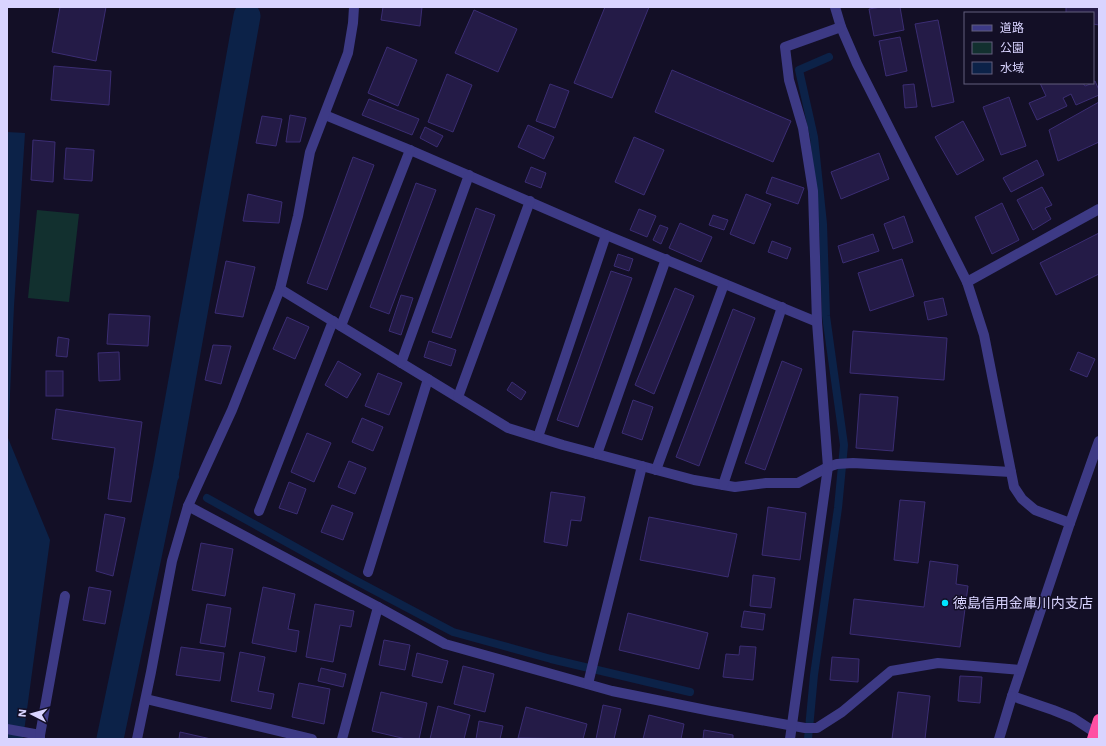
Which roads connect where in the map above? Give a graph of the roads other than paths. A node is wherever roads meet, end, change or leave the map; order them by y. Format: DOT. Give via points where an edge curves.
graph roads {
  1 [pos="354,7"];
  2 [pos="835,7"];
  3 [pos="841,28"];
  4 [pos="325,115"];
  5 [pos="410,150"];
  6 [pos="469,175"];
  7 [pos="530,201"];
  8 [pos="1099,209"];
  9 [pos="606,235"];
  10 [pos="666,259"];
  11 [pos="967,282"];
  12 [pos="724,284"];
  13 [pos="280,289"];
  14 [pos="782,307"];
  15 [pos="817,322"];
  16 [pos="337,324"];
  17 [pos="401,363"];
  18 [pos="428,379"];
  19 [pos="458,397"];
  20 [pos="538,437"];
  21 [pos="1099,441"];
  22 [pos="597,454"];
  23 [pos="642,466"];
  24 [pos="833,466"];
  25 [pos="656,470"];
  26 [pos="1011,472"];
  27 [pos="723,485"];
  28 [pos="188,506"];
  29 [pos="259,511"];
  30 [pos="1070,523"];
  31 [pos="368,572"];
  32 [pos="64,596"];
  33 [pos="378,607"];
  34 [pos="1020,670"];
  35 [pos="588,684"];
  36 [pos="1012,696"];
  37 [pos="146,699"];
  38 [pos="1099,720"];
  39 [pos="792,726"];
  40 [pos="7,729"];
  41 [pos="1099,735"];
  42 [pos="40,737"];
  43 [pos="137,739"];
  44 [pos="312,739"];
  45 [pos="342,739"];
  46 [pos="790,739"];
  47 [pos="999,739"];
  48 [pos="1093,739"];
  1 -- 4 [label="street" via="348,53"];
  2 -- 3 [label="street"];
  3 -- 11 [label="street"];
  3 -- 15 [label="street" via="785,47 788,80 803,128 813,192"];
  4 -- 5 [label="street"];
  4 -- 13 [label="street" via="310,152"];
  5 -- 6 [label="street"];
  5 -- 16 [label="street"];
  6 -- 7 [label="street"];
  6 -- 17 [label="street"];
  7 -- 9 [label="street"];
  7 -- 19 [label="street"];
  8 -- 11 [label="street"];
  9 -- 10 [label="street"];
  9 -- 20 [label="street"];
  10 -- 12 [label="street"];
  10 -- 22 [label="street"];
  11 -- 26 [label="street" via="984,334"];
  12 -- 14 [label="street"];
  12 -- 25 [label="street"];
  13 -- 16 [label="street"];
  13 -- 28 [label="street" via="232,410"];
  14 -- 15 [label="street"];
  14 -- 27 [label="street"];
  15 -- 24 [label="street"];
  16 -- 17 [label="street"];
  16 -- 29 [label="street"];
  17 -- 18 [label="street"];
  18 -- 19 [label="street"];
  18 -- 31 [label="street"];
  19 -- 20 [label="street" via="508,428"];
  20 -- 22 [label="street"];
  21 -- 30 [label="street"];
  22 -- 23 [label="street"];
  23 -- 25 [label="street"];
  23 -- 35 [label="street"];
  24 -- 26 [label="street" via="853,463"];
  24 -- 27 [label="street" via="798,483 766,483 735,487"];
  24 -- 39 [label="street"];
  25 -- 27 [label="street"];
  26 -- 30 [label="street" via="1014,487 1022,499 1035,510"];
  28 -- 33 [label="street"];
  28 -- 37 [label="street" via="172,561"];
  30 -- 34 [label="street"];
  32 -- 42 [label="street"];
  33 -- 35 [label="street" via="445,644"];
  33 -- 45 [label="street"];
  34 -- 36 [label="street"];
  34 -- 39 [label="street" via="938,662 892,671 842,712 817,728"];
  35 -- 39 [label="street" via="612,691"];
  36 -- 41 [label="street" via="1073,718"];
  36 -- 47 [label="street"];
  37 -- 43 [label="street"];
  37 -- 44 [label="street"];
  38 -- 48 [label="highway, bridge"];
  39 -- 46 [label="street"];
  40 -- 42 [label="street"];
}
